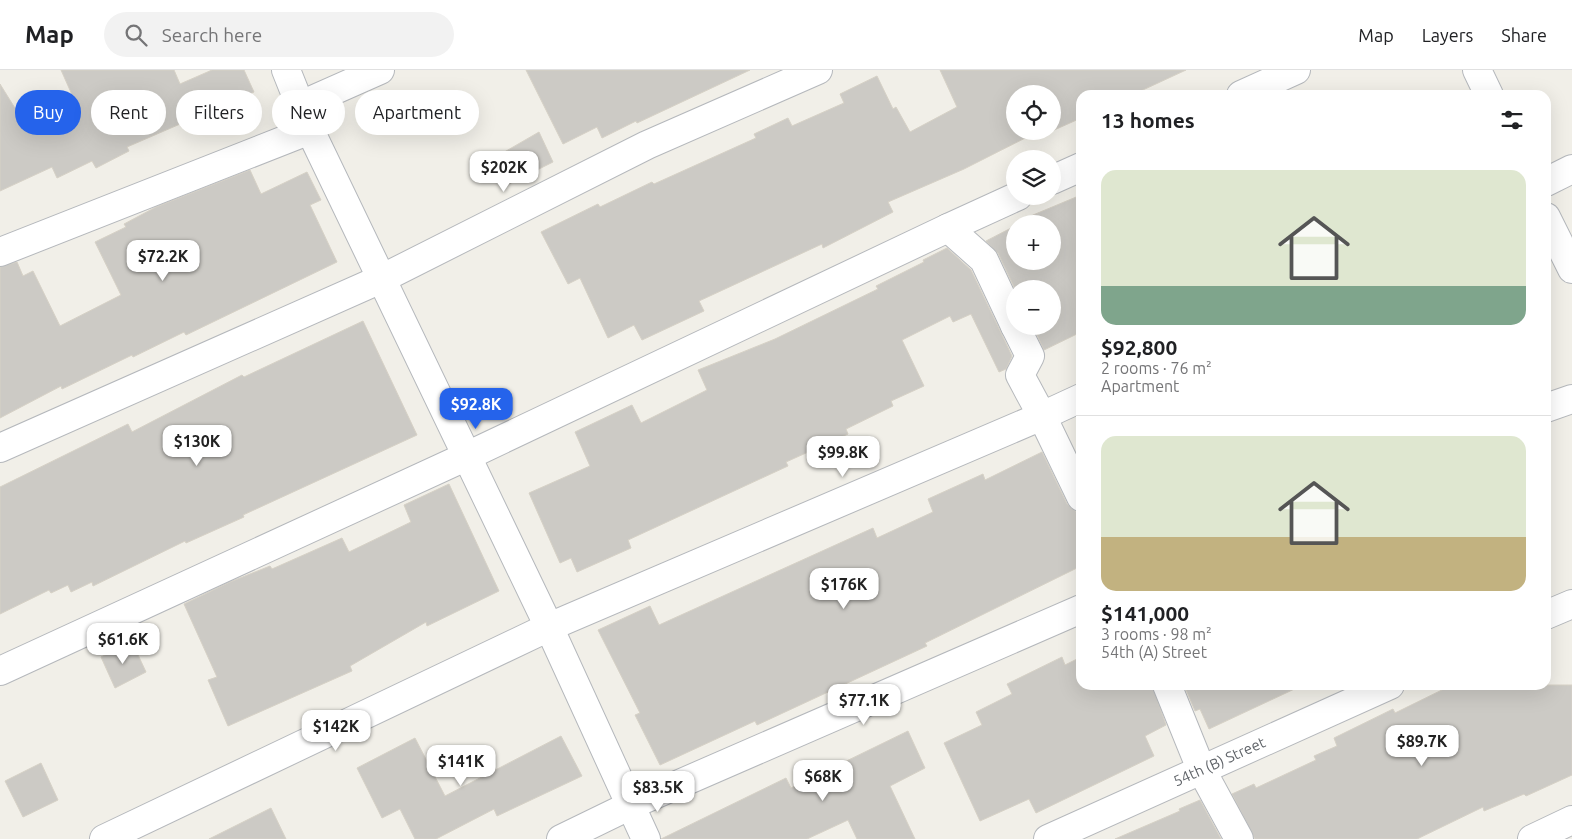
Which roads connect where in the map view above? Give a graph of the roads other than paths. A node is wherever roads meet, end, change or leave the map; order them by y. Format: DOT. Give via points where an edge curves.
graph roads {
  1 [pos="286,70"];
  2 [pos="380,70"];
  3 [pos="818,70"];
  4 [pos="1296,70"];
  5 [pos="1477,70"];
  6 [pos="294,90"];
  7 [pos="1252,90"];
  8 [pos="1487,90"];
  9 [pos="345,92"];
  10 [pos="272,132"];
  11 [pos="313,135"];
  12 [pos="1076,169"];
  13 [pos="1572,169"];
  14 [pos="1061,176"];
  15 [pos="1551,180"];
  16 [pos="1006,201"];
  17 [pos="1551,227"];
  18 [pos="948,228"];
  19 [pos="0,252"];
  20 [pos="1572,269"];
  21 [pos="381,279"];
  22 [pos="1006,307"];
  23 [pos="1020,335"];
  24 [pos="1572,399"];
  25 [pos="1076,400"];
  26 [pos="1551,406"];
  27 [pos="1042,416"];
  28 [pos="0,448"];
  29 [pos="465,457"];
  30 [pos="1076,487"];
  31 [pos="1572,604"];
  32 [pos="1076,610"];
  33 [pos="1551,613"];
  34 [pos="549,627"];
  35 [pos="0,671"];
  36 [pos="1169,690"];
  37 [pos="1379,690"];
  38 [pos="1201,769"];
  39 [pos="630,805"];
  40 [pos="1572,820"];
  41 [pos="104,839"];
  42 [pos="561,839"];
  43 [pos="646,839"];
  44 [pos="1048,839"];
  45 [pos="1239,839"];
  46 [pos="1532,839"];
  1 -- 6 [label="street"];
  2 -- 9 [label="street"];
  3 -- 21 [label="street" via="646,145"];
  4 -- 7 [label="street"];
  5 -- 8 [label="street"];
  10 -- 19 [label="street"];
  11 -- 21 [label="street"];
  12 -- 14 [label="street"];
  13 -- 15 [label="street"];
  16 -- 18 [label="street"];
  17 -- 20 [label="street"];
  18 -- 22 [label="street" via="984,260"];
  18 -- 29 [label="street"];
  21 -- 28 [label="street"];
  21 -- 29 [label="street"];
  23 -- 27 [label="street" via="1030,356 1020,375"];
  24 -- 26 [label="street"];
  25 -- 27 [label="street"];
  27 -- 30 [label="street"];
  27 -- 34 [label="street"];
  29 -- 34 [label="street"];
  29 -- 35 [label="street"];
  31 -- 33 [label="street"];
  32 -- 39 [label="street"];
  34 -- 39 [label="street"];
  34 -- 41 [label="street"];
  36 -- 38 [label="street"];
  37 -- 38 [label="street, 54th (B) Street"];
  38 -- 44 [label="street, 54th (B) Street"];
  38 -- 45 [label="street"];
  39 -- 42 [label="street"];
  39 -- 43 [label="street"];
  40 -- 46 [label="street"];
}
